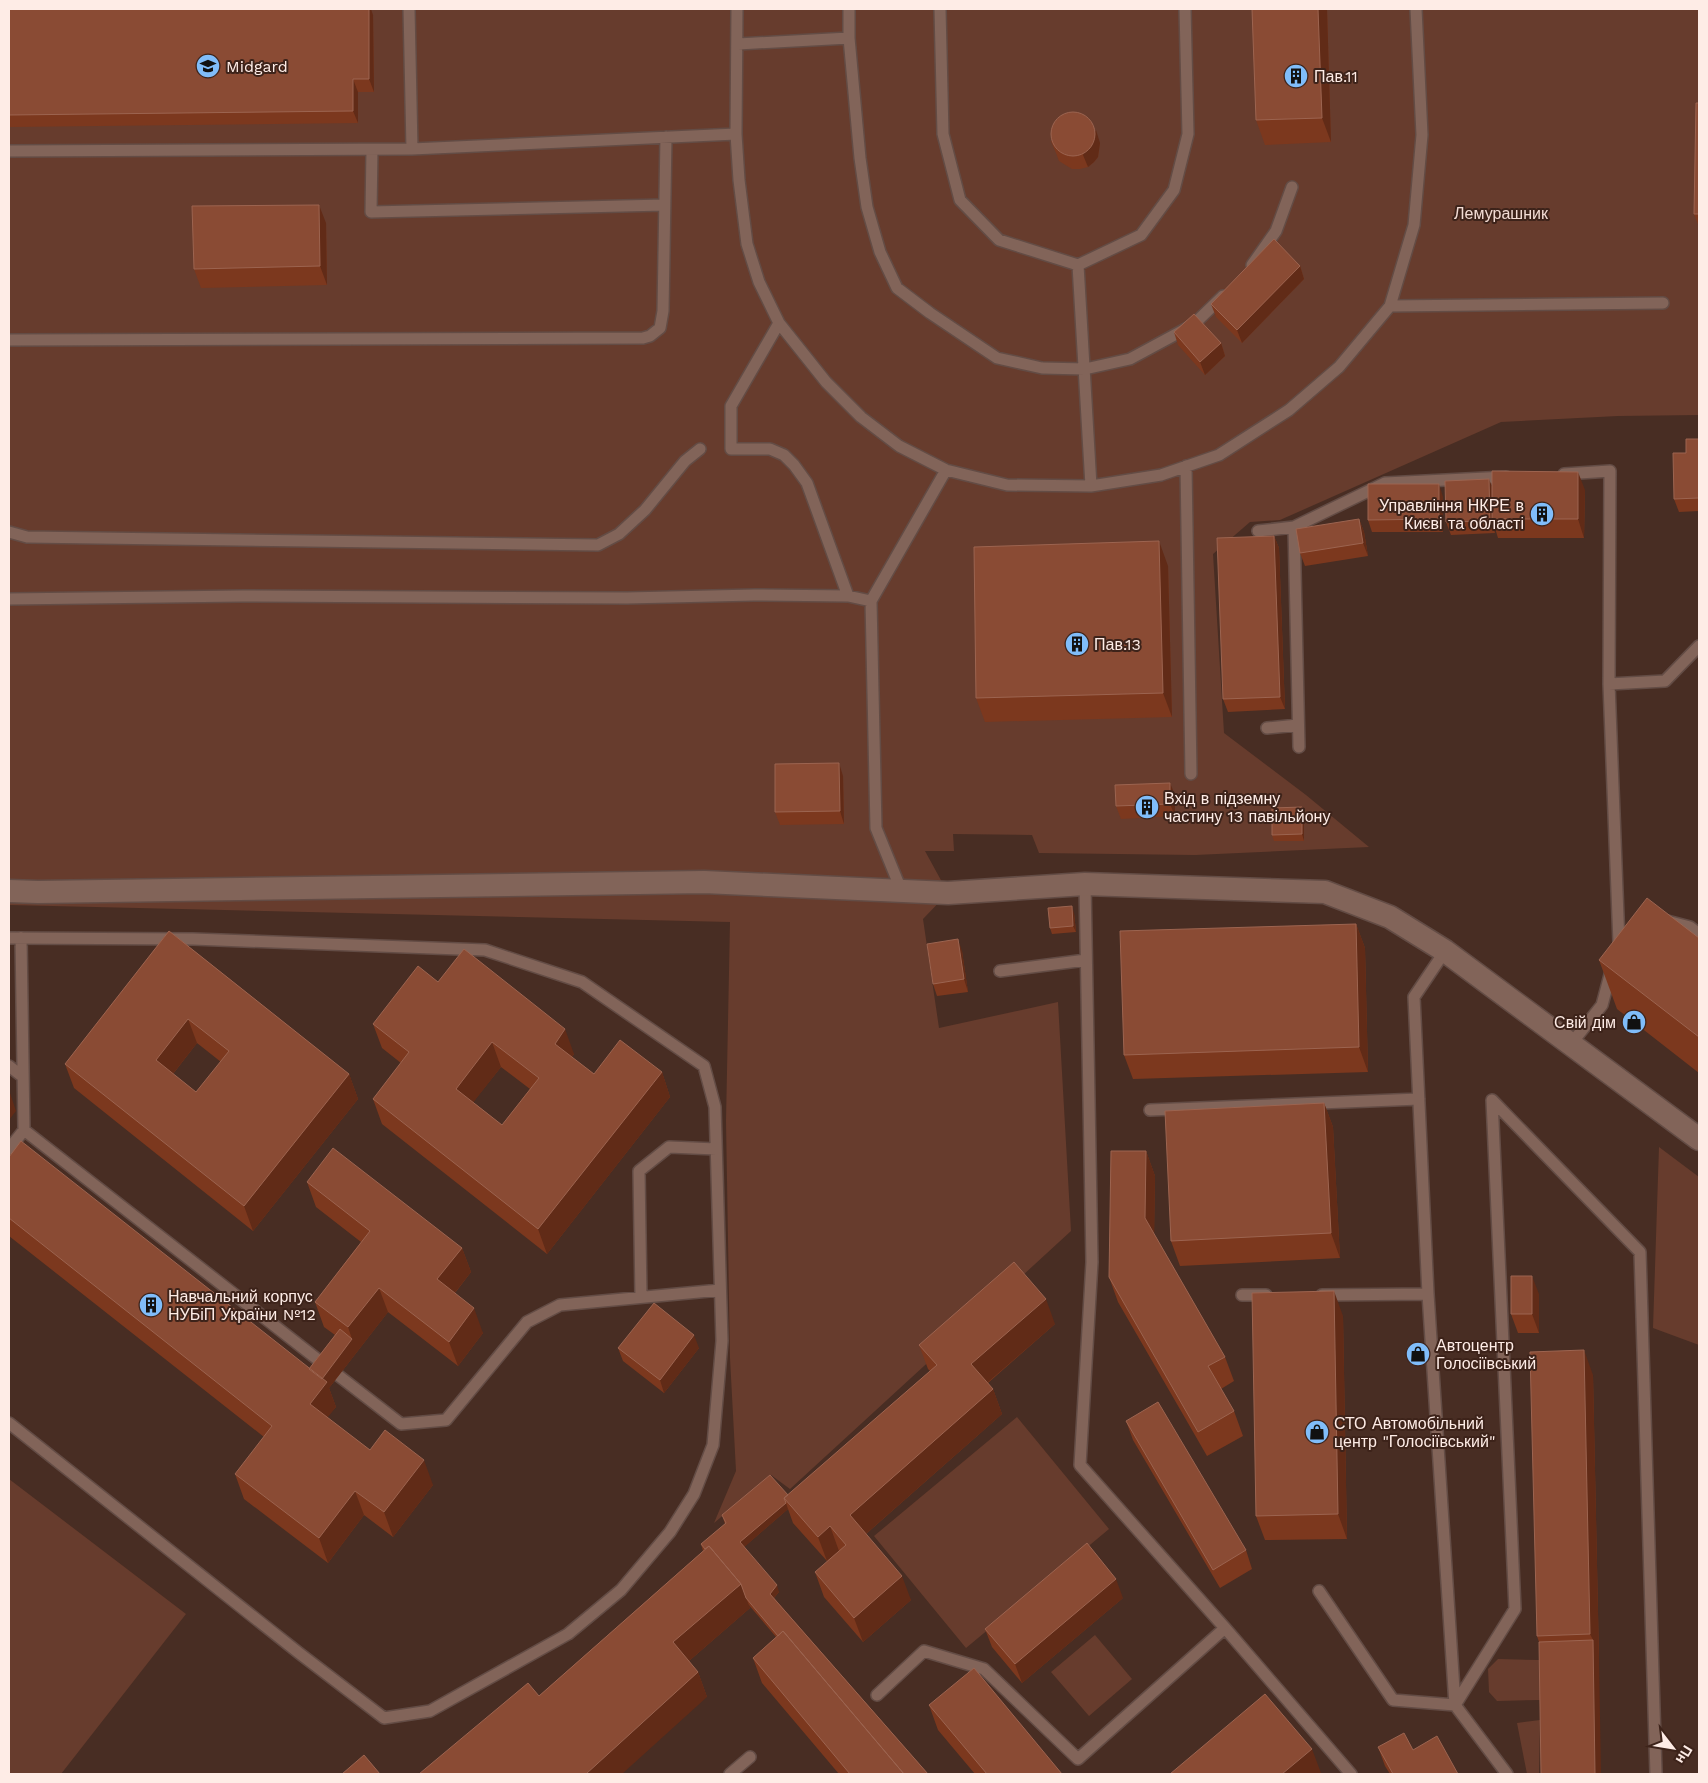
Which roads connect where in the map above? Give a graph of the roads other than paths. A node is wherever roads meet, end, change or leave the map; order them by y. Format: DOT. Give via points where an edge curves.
graph roads {
  1 [pos="410,9"];
  2 [pos="737,9"];
  3 [pos="849,9"];
  4 [pos="940,9"];
  5 [pos="1185,9"];
  6 [pos="1416,9"];
  7 [pos="849,38"];
  8 [pos="738,44"];
  9 [pos="736,134"];
  10 [pos="666,136"];
  11 [pos="412,149"];
  12 [pos="372,150"];
  13 [pos="9,151"];
  14 [pos="1292,187"];
  15 [pos="664,205"];
  16 [pos="1078,266"];
  17 [pos="1244,276"];
  18 [pos="1231,288"];
  19 [pos="1663,303"];
  20 [pos="1390,306"];
  21 [pos="779,323"];
  22 [pos="9,340"];
  23 [pos="1084,369"];
  24 [pos="700,449"];
  25 [pos="1186,466"];
  26 [pos="946,470"];
  27 [pos="1552,474"];
  28 [pos="1522,476"];
  29 [pos="1091,486"];
  30 [pos="1294,527"];
  31 [pos="1258,531"];
  32 [pos="9,532"];
  33 [pos="848,596"];
  34 [pos="9,598"];
  35 [pos="870,601"];
  36 [pos="1699,646"];
  37 [pos="1609,684"];
  38 [pos="1298,725"];
  39 [pos="1267,728"];
  40 [pos="1299,747"];
  41 [pos="1191,774"];
  42 [pos="1084,884"];
  43 [pos="9,891"];
  44 [pos="902,892"];
  45 [pos="1655,922"];
  46 [pos="1631,927"];
  47 [pos="1699,934"];
  48 [pos="9,938"];
  49 [pos="22,938"];
  50 [pos="1444,951"];
  51 [pos="1616,952"];
  52 [pos="1086,960"];
  53 [pos="1000,971"];
  54 [pos="1571,1044"];
  55 [pos="9,1066"];
  56 [pos="23,1077"];
  57 [pos="1419,1099"];
  58 [pos="1150,1110"];
  59 [pos="24,1130"];
  60 [pos="1699,1139"];
  61 [pos="9,1149"];
  62 [pos="716,1149"];
  63 [pos="720,1290"];
  64 [pos="1310,1294"];
  65 [pos="1428,1294"];
  66 [pos="1242,1295"];
  67 [pos="1281,1295"];
  68 [pos="641,1297"];
  69 [pos="326,1366"];
  70 [pos="339,1376"];
  71 [pos="9,1424"];
  72 [pos="1320,1591"];
  73 [pos="1225,1628"];
  74 [pos="877,1695"];
  75 [pos="1455,1704"];
  76 [pos="750,1757"];
  77 [pos="730,1774"];
  78 [pos="1351,1774"];
  79 [pos="1507,1774"];
  80 [pos="1656,1774"];
  1 -- 11 [label="lane"];
  2 -- 8 [label="lane"];
  3 -- 7 [label="lane"];
  4 -- 16 [label="lane" via="943,134 960,200 999,240"];
  5 -- 16 [label="lane" via="1188,134 1174,190 1141,236"];
  6 -- 20 [label="lane" via="1422,135 1414,225"];
  7 -- 8 [label="lane"];
  7 -- 23 [label="lane" via="867,207 880,252 897,288 997,358 1042,368"];
  8 -- 9 [label="lane"];
  9 -- 10 [label="lane"];
  9 -- 21 [label="lane" via="747,244 759,282"];
  10 -- 11 [label="lane"];
  10 -- 15 [label="lane"];
  11 -- 12 [label="lane"];
  12 -- 13 [label="lane"];
  12 -- 15 [label="lane" via="371,212"];
  14 -- 17 [label="lane" via="1276,232"];
  15 -- 22 [label="lane" via="663,310 660,328 643,338"];
  16 -- 23 [label="lane"];
  18 -- 23 [label="lane" via="1193,325 1130,359"];
  19 -- 20 [label="lane"];
  20 -- 25 [label="lane" via="1338,367 1289,410 1219,455"];
  21 -- 26 [label="lane" via="826,382 861,417 900,446"];
  21 -- 33 [label="lane" via="731,406 732,448 770,449 784,455 794,465 807,483"];
  23 -- 29 [label="lane"];
  24 -- 32 [label="lane" via="685,461 645,510 619,534 598,545 26,537"];
  25 -- 29 [label="lane" via="1160,475"];
  25 -- 41 [label="lane"];
  26 -- 29 [label="lane" via="1007,485"];
  26 -- 35 [label="lane"];
  27 -- 37 [label="lane" via="1610,471"];
  28 -- 30 [label="lane" via="1384,483"];
  30 -- 31 [label="lane"];
  30 -- 38 [label="lane"];
  33 -- 34 [label="lane"];
  33 -- 35 [label="lane"];
  35 -- 44 [label="lane" via="876,828"];
  36 -- 37 [label="lane" via="1665,680"];
  37 -- 51 [label="lane"];
  38 -- 39 [label="lane"];
  38 -- 40 [label="lane"];
  42 -- 44 [label="street" via="948,893"];
  42 -- 50 [label="street" via="1325,892 1390,916"];
  42 -- 52 [label="lane"];
  43 -- 44 [label="street" via="704,882"];
  45 -- 47 [label="lane" via="1663,920 1690,927"];
  46 -- 51 [label="lane"];
  48 -- 49 [label="lane"];
  49 -- 56 [label="lane"];
  49 -- 62 [label="lane" via="193,939 485,950 582,982 704,1066 715,1107"];
  50 -- 54 [label="street"];
  50 -- 57 [label="lane" via="1414,997"];
  51 -- 54 [label="lane" via="1602,1005"];
  52 -- 53 [label="lane"];
  52 -- 73 [label="lane" via="1092,1262 1080,1465"];
  54 -- 60 [label="street"];
  55 -- 56 [label="lane"];
  56 -- 59 [label="lane"];
  57 -- 58 [label="lane"];
  57 -- 65 [label="lane"];
  59 -- 61 [label="lane"];
  59 -- 69 [label="lane"];
  62 -- 63 [label="lane"];
  62 -- 68 [label="lane" via="668,1147 639,1171"];
  63 -- 68 [label="lane"];
  63 -- 71 [label="lane" via="722,1341 713,1445 694,1494 670,1532 621,1590 568,1634 430,1711 384,1718"];
  64 -- 65 [label="lane"];
  65 -- 75 [label="lane"];
  66 -- 67 [label="lane"];
  68 -- 70 [label="lane" via="560,1305 527,1322 446,1420 401,1424"];
  72 -- 75 [label="lane" via="1393,1700"];
  73 -- 74 [label="lane" via="1078,1759 984,1669 924,1651"];
  73 -- 78 [label="lane"];
  75 -- 79 [label="lane"];
  75 -- 80 [label="lane" via="1515,1609 1492,1100 1640,1252"];
  76 -- 77 [label="lane"];
}
